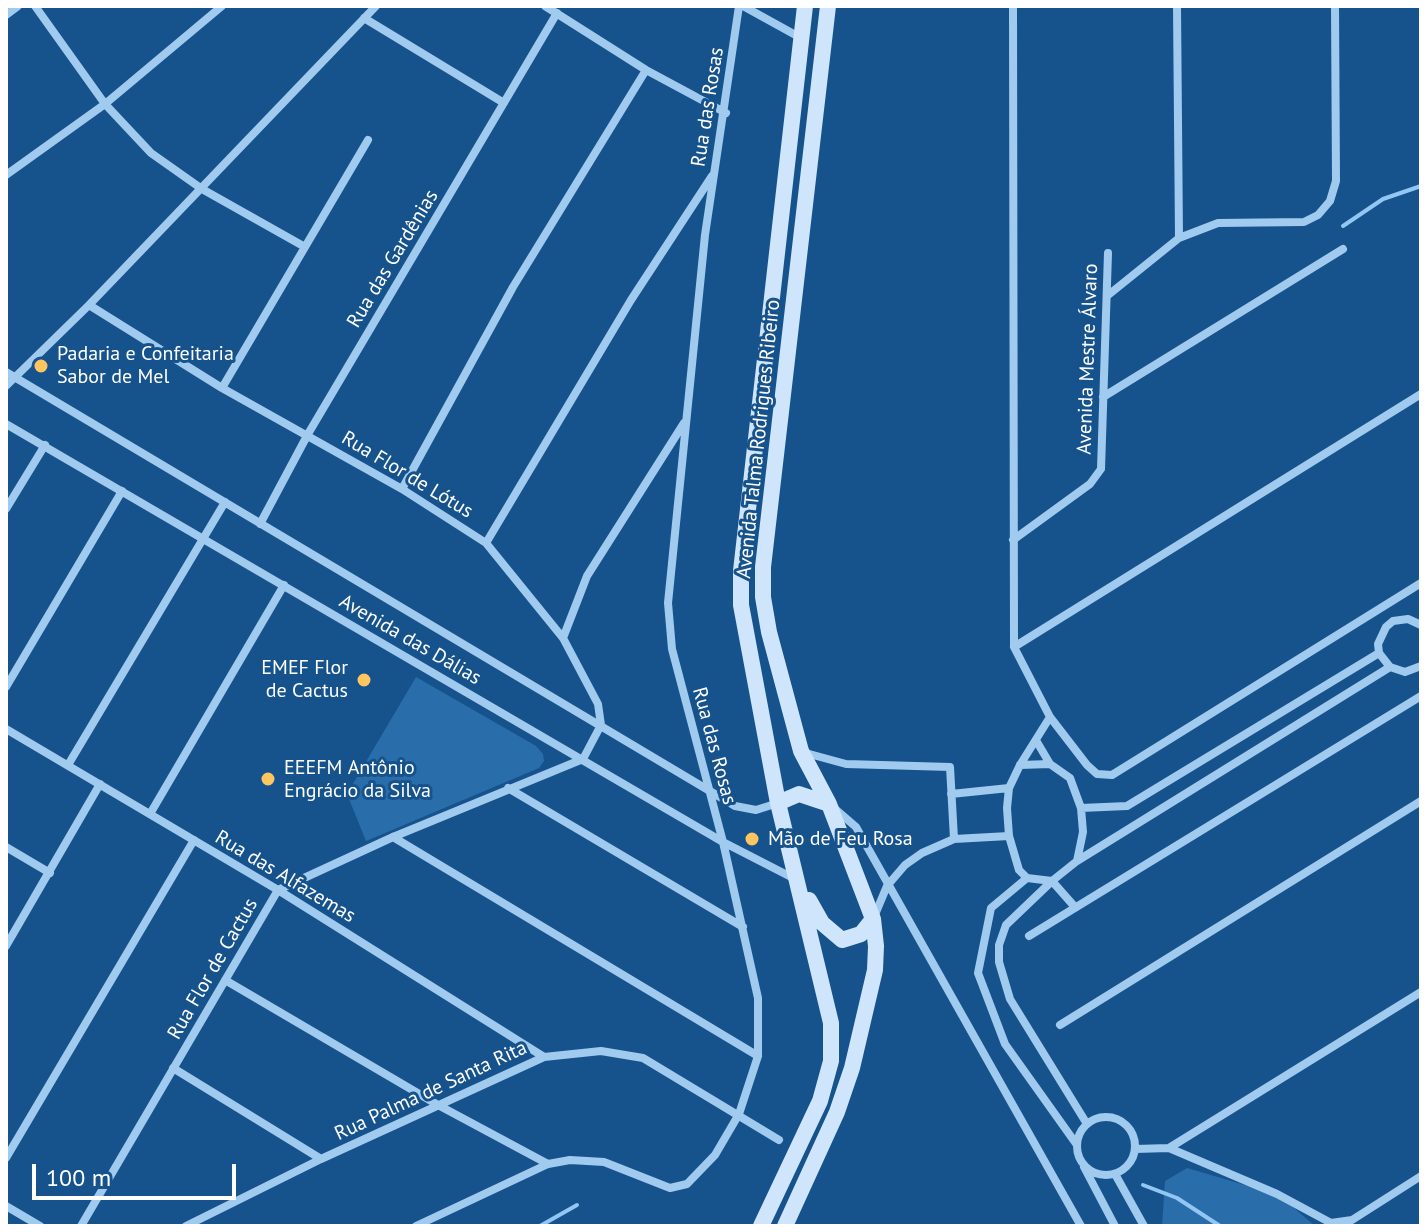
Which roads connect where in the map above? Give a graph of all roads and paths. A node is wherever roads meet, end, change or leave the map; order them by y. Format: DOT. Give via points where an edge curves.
graph roads {
  1 [pos="18,6"];
  2 [pos="35,6"];
  3 [pos="222,6"];
  4 [pos="376,6"];
  5 [pos="545,6"];
  6 [pos="741,6"];
  7 [pos="805,6"];
  8 [pos="828,6"];
  9 [pos="1013,6"];
  10 [pos="1177,6"];
  11 [pos="1335,6"];
  12 [pos="557,13"];
  13 [pos="6,15"];
  14 [pos="364,18"];
  15 [pos="802,38"];
  16 [pos="646,70"];
  17 [pos="504,103"];
  18 [pos="105,104"];
  19 [pos="726,113"];
  20 [pos="368,140"];
  21 [pos="714,173"];
  22 [pos="6,175"];
  23 [pos="202,189"];
  24 [pos="1179,238"];
  25 [pos="305,247"];
  26 [pos="1343,249"];
  27 [pos="1108,253"];
  28 [pos="1107,296"];
  29 [pos="89,305"];
  30 [pos="6,372"];
  31 [pos="15,377"];
  32 [pos="6,386"];
  33 [pos="222,388"];
  34 [pos="1421,394"];
  35 [pos="1103,397"];
  36 [pos="687,419"];
  37 [pos="6,424"];
  38 [pos="308,434"];
  39 [pos="45,445"];
  40 [pos="402,489"];
  41 [pos="122,491"];
  42 [pos="225,502"];
  43 [pos="6,509"];
  44 [pos="260,524"];
  45 [pos="203,537"];
  46 [pos="1013,540"];
  47 [pos="486,543"];
  48 [pos="1421,583"];
  49 [pos="284,585"];
  50 [pos="1383,607"];
  51 [pos="1393,621"];
  52 [pos="1421,625"];
  53 [pos="563,638"];
  54 [pos="1014,647"];
  55 [pos="1379,653"];
  56 [pos="1390,667"];
  57 [pos="1421,668"];
  58 [pos="6,687"];
  59 [pos="1421,696"];
  60 [pos="1050,717"];
  61 [pos="601,725"];
  62 [pos="6,729"];
  63 [pos="1037,742"];
  64 [pos="801,751"];
  65 [pos="583,759"];
  66 [pos="1050,764"];
  67 [pos="68,765"];
  68 [pos="1020,765"];
  69 [pos="100,784"];
  70 [pos="508,788"];
  71 [pos="1009,788"];
  72 [pos="709,790"];
  73 [pos="951,794"];
  74 [pos="1421,801"];
  75 [pos="778,803"];
  76 [pos="829,804"];
  77 [pos="1081,808"];
  78 [pos="150,814"];
  79 [pos="1009,836"];
  80 [pos="393,837"];
  81 [pos="954,839"];
  82 [pos="194,840"];
  83 [pos="723,842"];
  84 [pos="6,847"];
  85 [pos="1077,861"];
  86 [pos="50,873"];
  87 [pos="1027,878"];
  88 [pos="798,881"];
  89 [pos="1052,881"];
  90 [pos="887,886"];
  91 [pos="278,890"];
  92 [pos="1074,906"];
  93 [pos="873,919"];
  94 [pos="743,927"];
  95 [pos="1029,936"];
  96 [pos="6,946"];
  97 [pos="225,980"];
  98 [pos="1421,992"];
  99 [pos="1060,1025"];
  100 [pos="758,1056"];
  101 [pos="544,1057"];
  102 [pos="173,1068"];
  103 [pos="438,1105"];
  104 [pos="739,1114"];
  105 [pos="1087,1124"];
  106 [pos="779,1140"];
  107 [pos="1077,1145"];
  108 [pos="1169,1148"];
  109 [pos="1135,1149"];
  110 [pos="6,1158"];
  111 [pos="321,1159"];
  112 [pos="1082,1163"];
  113 [pos="548,1164"];
  114 [pos="1115,1174"];
  115 [pos="1421,1176"];
  116 [pos="6,1206"];
  117 [pos="40,1226"];
  118 [pos="81,1226"];
  119 [pos="186,1226"];
  120 [pos="416,1226"];
  121 [pos="761,1226"];
  122 [pos="785,1226"];
  123 [pos="1081,1226"];
  124 [pos="1115,1226"];
  125 [pos="1144,1226"];
  1 -- 13 [label="street"];
  2 -- 18 [label="street"];
  3 -- 18 [label="street"];
  4 -- 14 [label="street"];
  5 -- 12 [label="street"];
  6 -- 15 [label="street"];
  6 -- 19 [label="street, Rua das Rosas"];
  7 -- 15 [label="main road, Avenida Talma Rodrigues Ribeiro"];
  8 -- 64 [label="main road, Avenida Talma Rodrigues Ribeiro" via="763,567 769,632"];
  9 -- 46 [label="street"];
  10 -- 24 [label="street"];
  11 -- 24 [label="street" via="1336,181 1330,201 1304,222 1218,223"];
  12 -- 16 [label="street"];
  12 -- 17 [label="street, Rua das Gardênias"];
  14 -- 17 [label="street"];
  14 -- 23 [label="street"];
  15 -- 75 [label="main road, Avenida Talma Rodrigues Ribeiro" via="741,571 744,636"];
  16 -- 19 [label="street"];
  16 -- 40 [label="street" via="513,287"];
  17 -- 38 [label="street, Rua das Gardênias"];
  18 -- 22 [label="street"];
  18 -- 23 [label="street" via="151,153"];
  19 -- 21 [label="street, Rua das Rosas"];
  20 -- 25 [label="street"];
  21 -- 36 [label="street, Rua das Rosas"];
  21 -- 47 [label="street" via="631,300"];
  23 -- 25 [label="street"];
  23 -- 29 [label="street"];
  24 -- 28 [label="street"];
  25 -- 33 [label="street"];
  26 -- 35 [label="street"];
  27 -- 28 [label="street, Avenida Mestre Álvaro"];
  28 -- 35 [label="street, Avenida Mestre Álvaro"];
  29 -- 31 [label="street"];
  29 -- 33 [label="street, Rua Flor de Lótus"];
  30 -- 31 [label="street, Avenida das Dálias"];
  31 -- 32 [label="street"];
  31 -- 42 [label="street, Avenida das Dálias"];
  33 -- 38 [label="street, Rua Flor de Lótus"];
  34 -- 54 [label="street"];
  35 -- 46 [label="street, Avenida Mestre Álvaro" via="1101,469 1090,484"];
  36 -- 53 [label="street" via="587,576"];
  36 -- 72 [label="street, Rua das Rosas" via="668,603 672,649"];
  37 -- 39 [label="street, Avenida das Dálias"];
  38 -- 40 [label="street, Rua Flor de Lótus"];
  38 -- 44 [label="street, Rua das Gardênias"];
  39 -- 41 [label="street, Avenida das Dálias"];
  39 -- 43 [label="street"];
  40 -- 47 [label="street, Rua Flor de Lótus"];
  41 -- 45 [label="street, Avenida das Dálias"];
  41 -- 58 [label="street"];
  42 -- 44 [label="street, Avenida das Dálias"];
  42 -- 45 [label="street"];
  44 -- 61 [label="street, Avenida das Dálias"];
  45 -- 49 [label="street, Avenida das Dálias"];
  45 -- 67 [label="street"];
  46 -- 54 [label="street"];
  47 -- 53 [label="street, Rua Flor de Lótus"];
  48 -- 50 [label="street"];
  49 -- 65 [label="street, Avenida das Dálias"];
  49 -- 78 [label="street"];
  50 -- 51 [label="street"];
  50 -- 60 [label="street" via="1112,775 1087,765"];
  51 -- 52 [label="street" via="1408,619"];
  51 -- 55 [label="street" via="1381,635"];
  53 -- 61 [label="street, Rua Flor de Lótus" via="598,704"];
  54 -- 60 [label="street"];
  55 -- 56 [label="street"];
  55 -- 77 [label="street" via="1127,806"];
  56 -- 57 [label="street" via="1405,672"];
  56 -- 85 [label="street"];
  59 -- 92 [label="street"];
  60 -- 63 [label="street"];
  61 -- 65 [label="street"];
  61 -- 72 [label="street, Avenida das Dálias"];
  62 -- 67 [label="street, Rua das Alfazemas"];
  63 -- 66 [label="street"];
  63 -- 68 [label="street"];
  64 -- 73 [label="street" via="846,764 950,767"];
  64 -- 76 [label="main road, Avenida Talma Rodrigues Ribeiro"];
  65 -- 70 [label="street, Rua Flor de Cactus"];
  65 -- 83 [label="street, Avenida das Dálias"];
  66 -- 68 [label="street"];
  66 -- 77 [label="street" via="1070,778"];
  67 -- 69 [label="street, Rua das Alfazemas"];
  68 -- 71 [label="street"];
  69 -- 78 [label="street, Rua das Alfazemas"];
  69 -- 86 [label="street"];
  70 -- 80 [label="street, Rua Flor de Cactus"];
  70 -- 94 [label="street"];
  71 -- 73 [label="street"];
  71 -- 79 [label="street"];
  72 -- 75 [label="street, Avenida das Dálias" via="746,810"];
  72 -- 83 [label="street, Rua das Rosas"];
  73 -- 81 [label="street"];
  74 -- 99 [label="street"];
  75 -- 76 [label="main road" via="799,794"];
  75 -- 88 [label="main road, Avenida Talma Rodrigues Ribeiro"];
  76 -- 90 [label="street" via="856,827"];
  76 -- 93 [label="main road, Avenida Talma Rodrigues Ribeiro"];
  77 -- 85 [label="street"];
  78 -- 82 [label="street, Rua das Alfazemas"];
  79 -- 81 [label="street"];
  79 -- 87 [label="street" via="1019,870"];
  80 -- 91 [label="street, Rua Flor de Cactus"];
  80 -- 100 [label="street"];
  81 -- 90 [label="street" via="912,859"];
  82 -- 91 [label="street, Rua das Alfazemas"];
  82 -- 110 [label="street"];
  83 -- 88 [label="street, Avenida das Dálias"];
  83 -- 94 [label="street, Rua das Rosas"];
  84 -- 86 [label="street"];
  85 -- 89 [label="street"];
  86 -- 96 [label="street"];
  87 -- 89 [label="street"];
  87 -- 107 [label="street" via="991,908 978,973 1005,1044"];
  88 -- 93 [label="main road" via="822,923 842,940 861,934"];
  88 -- 121 [label="main road, Avenida Talma Rodrigues Ribeiro" via="831,1023 831,1061 820,1101"];
  89 -- 92 [label="street"];
  89 -- 105 [label="street" via="1006,925 999,962 1010,999"];
  90 -- 93 [label="street"];
  90 -- 123 [label="street"];
  91 -- 97 [label="street, Rua Flor de Cactus"];
  91 -- 101 [label="street, Rua das Alfazemas"];
  92 -- 95 [label="street"];
  93 -- 122 [label="main road, Avenida Talma Rodrigues Ribeiro" via="875,970 852,1068"];
  94 -- 100 [label="street, Rua das Rosas" via="758,998"];
  97 -- 102 [label="street, Rua Flor de Cactus"];
  97 -- 103 [label="street"];
  98 -- 108 [label="street"];
  100 -- 104 [label="street, Rua das Rosas"];
  101 -- 103 [label="street, Rua Palma de Santa Rita"];
  101 -- 104 [label="street, Rua Palma de Santa Rita" via="601,1051 643,1058"];
  102 -- 111 [label="street"];
  102 -- 118 [label="street, Rua Flor de Cactus"];
  103 -- 111 [label="street, Rua Palma de Santa Rita"];
  103 -- 113 [label="street"];
  104 -- 106 [label="street, Rua Palma de Santa Rita"];
  104 -- 113 [label="street, Rua das Rosas" via="715,1155 687,1184 657,1185 604,1162"];
  105 -- 107 [label="street"];
  105 -- 109 [label="street" via="1106,1117 1124,1123"];
  107 -- 112 [label="street"];
  108 -- 109 [label="street"];
  108 -- 115 [label="street" via="1250,1181 1331,1223 1352,1220"];
  109 -- 114 [label="street" via="1129,1165"];
  111 -- 119 [label="street, Rua Palma de Santa Rita"];
  112 -- 114 [label="street" via="1091,1172"];
  112 -- 124 [label="street"];
  113 -- 120 [label="street, Rua das Rosas"];
  114 -- 125 [label="street"];
  116 -- 117 [label="street"];
}
